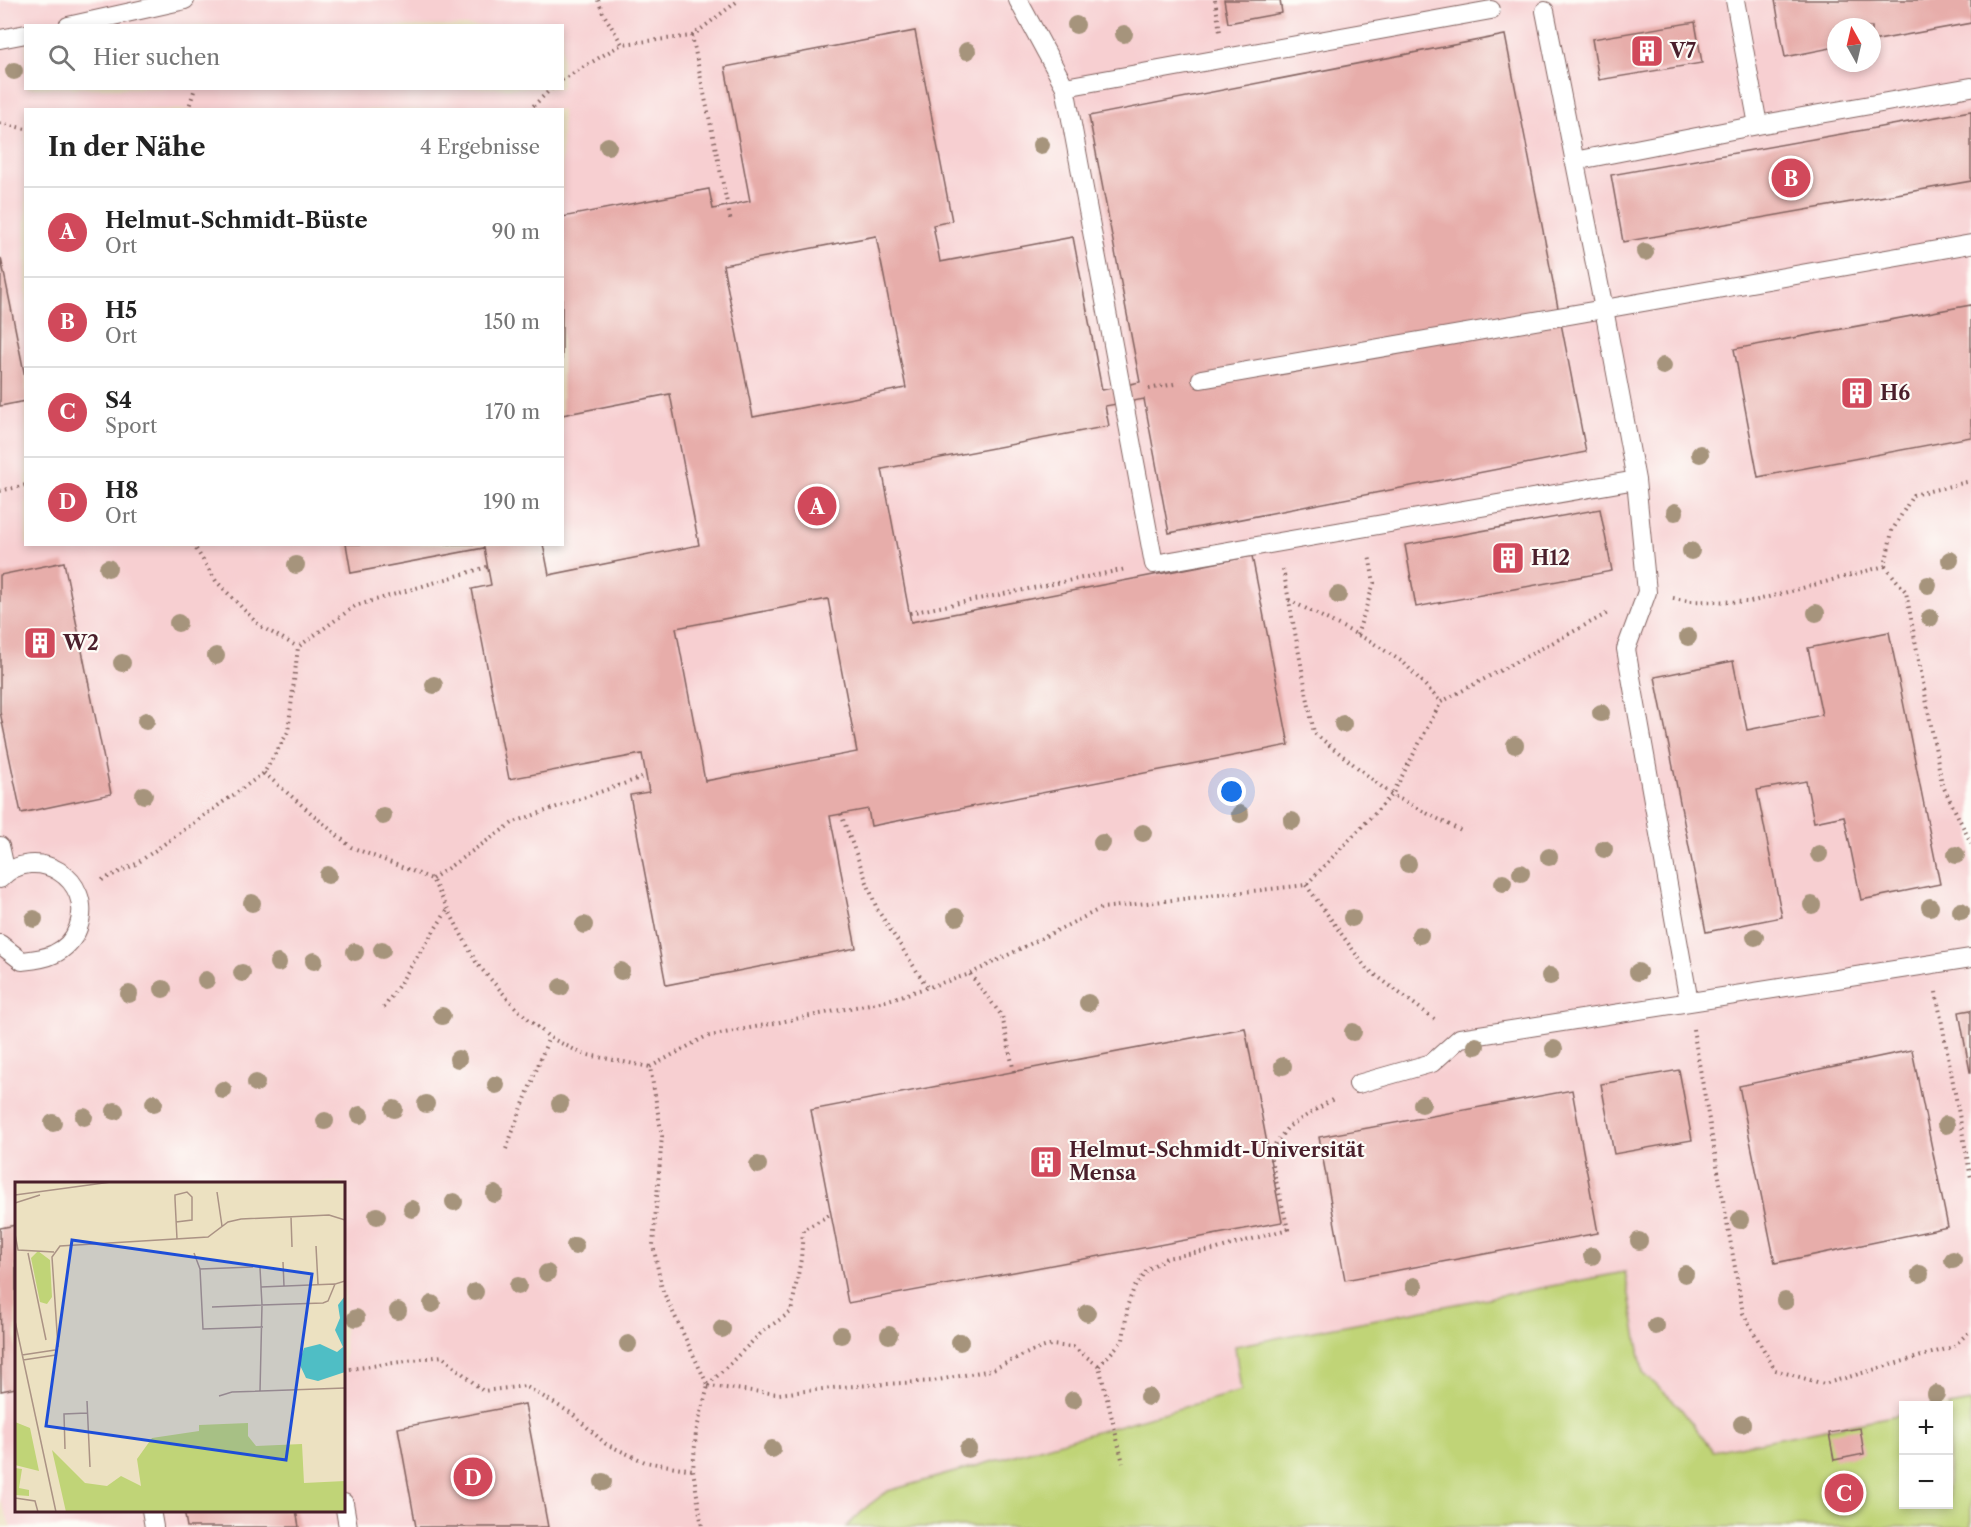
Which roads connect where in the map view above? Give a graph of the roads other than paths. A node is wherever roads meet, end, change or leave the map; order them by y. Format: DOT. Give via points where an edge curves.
graph roads {
  1 [pos="185,0"];
  2 [pos="1018,0"];
  3 [pos="1735,0"];
  4 [pos="1491,10"];
  5 [pos="1545,11"];
  6 [pos="77,24"];
  7 [pos="24,34"];
  8 [pos="0,39"];
  9 [pos="1065,87"];
  10 [pos="1971,87"];
  11 [pos="1758,125"];
  12 [pos="1574,161"];
  13 [pos="1971,244"];
  14 [pos="1605,309"];
  15 [pos="1201,379"];
  16 [pos="1636,480"];
  17 [pos="0,846"];
  18 [pos="3,876"];
  19 [pos="0,944"];
  20 [pos="1971,958"];
  21 [pos="1689,1002"];
  22 [pos="1358,1084"];
  23 [pos="345,1509"];
  24 [pos="151,1512"];
  25 [pos="154,1527"];
  26 [pos="348,1527"];
  1 -- 6 [label="lane"];
  2 -- 9 [label="lane"];
  3 -- 11 [label="lane"];
  4 -- 9 [label="lane"];
  5 -- 12 [label="lane"];
  7 -- 8 [label="lane"];
  9 -- 16 [label="lane" via="1154,564"];
  10 -- 11 [label="lane"];
  11 -- 12 [label="lane"];
  12 -- 14 [label="lane"];
  13 -- 14 [label="lane"];
  14 -- 15 [label="lane"];
  14 -- 16 [label="lane"];
  16 -- 21 [label="lane" via="1647,592 1626,649"];
  17 -- 18 [label="lane"];
  18 -- 19 [label="lane" via="18,867 46,865 70,880 82,906 76,934 54,954 22,961"];
  20 -- 21 [label="lane"];
  21 -- 22 [label="lane" via="1460,1038 1432,1063"];
  23 -- 26 [label="lane"];
  24 -- 25 [label="lane"];
}
